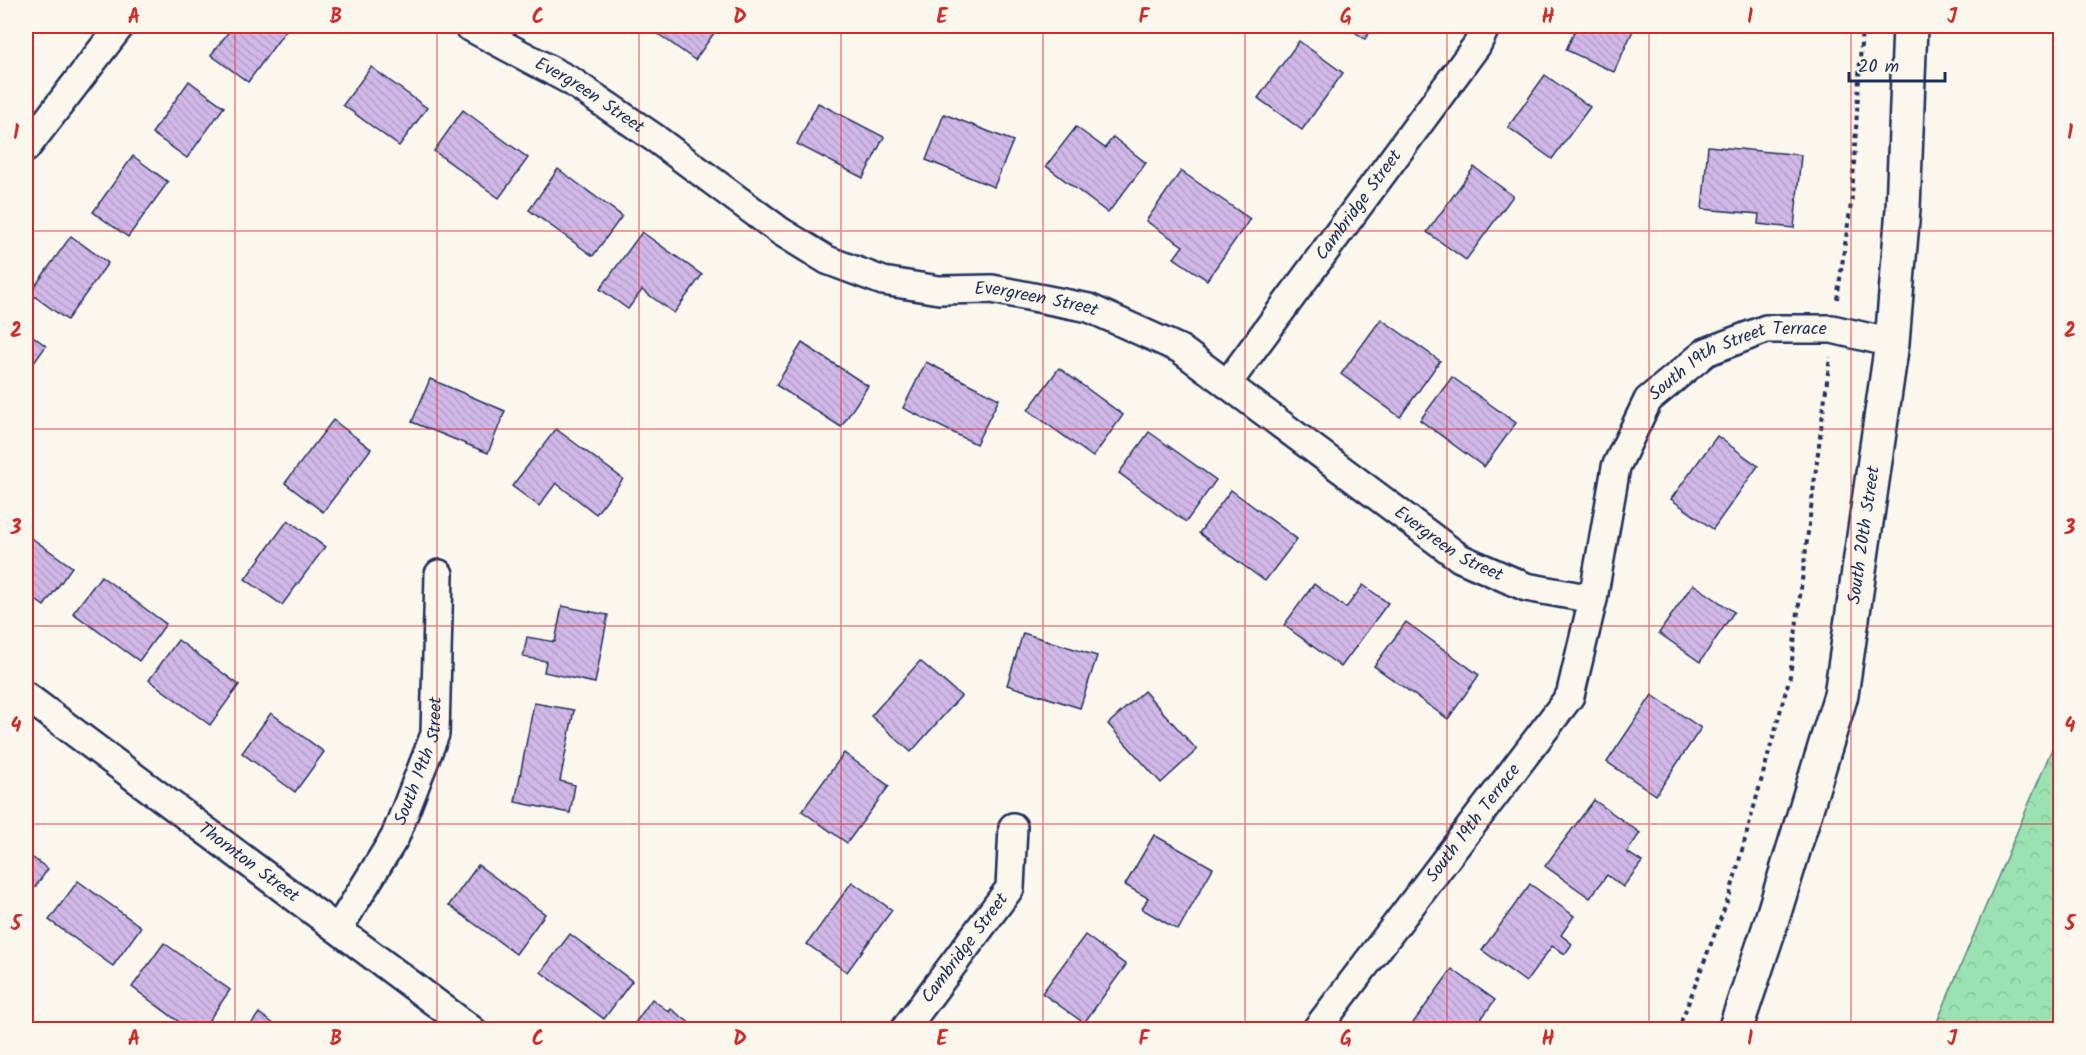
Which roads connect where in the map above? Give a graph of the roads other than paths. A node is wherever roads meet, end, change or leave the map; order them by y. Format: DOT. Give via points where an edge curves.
graph roads {
  1 [pos="120,26"];
  2 [pos="468,26"];
  3 [pos="1486,26"];
  4 [pos="1910,26"];
  5 [pos="26,148"];
  6 [pos="1892,343"];
  7 [pos="1227,384"];
  8 [pos="439,574"];
  9 [pos="1593,598"];
  10 [pos="26,696"];
  11 [pos="1013,827"];
  12 [pos="338,929"];
  13 [pos="472,1029"];
  14 [pos="904,1029"];
  15 [pos="1316,1029"];
  16 [pos="1735,1029"];
  1 -- 5 [label="street"];
  2 -- 7 [label="street, Evergreen Street" via="571,81 780,231 827,260 883,281 939,290 992,289 1089,308 1180,349"];
  3 -- 7 [label="street, Cambridge Street" via="1477,45"];
  4 -- 6 [label="main road, South 20th Street" via="1903,209"];
  6 -- 9 [label="street, South 19th Street Terrace" via="1832,328 1766,329 1706,352 1648,400 1616,467"];
  6 -- 16 [label="main road, South 20th Street" via="1841,695"];
  7 -- 9 [label="street, Evergreen Street" via="1460,558 1526,587"];
  8 -- 12 [label="street, South 19th Street" via="435,734 395,837"];
  9 -- 15 [label="street, South 19th Terrace" via="1569,696"];
  10 -- 12 [label="street, Thornton Street"];
  11 -- 14 [label="street, Cambridge Street" via="1010,888"];
  12 -- 13 [label="street, Thornton Street"];
}
